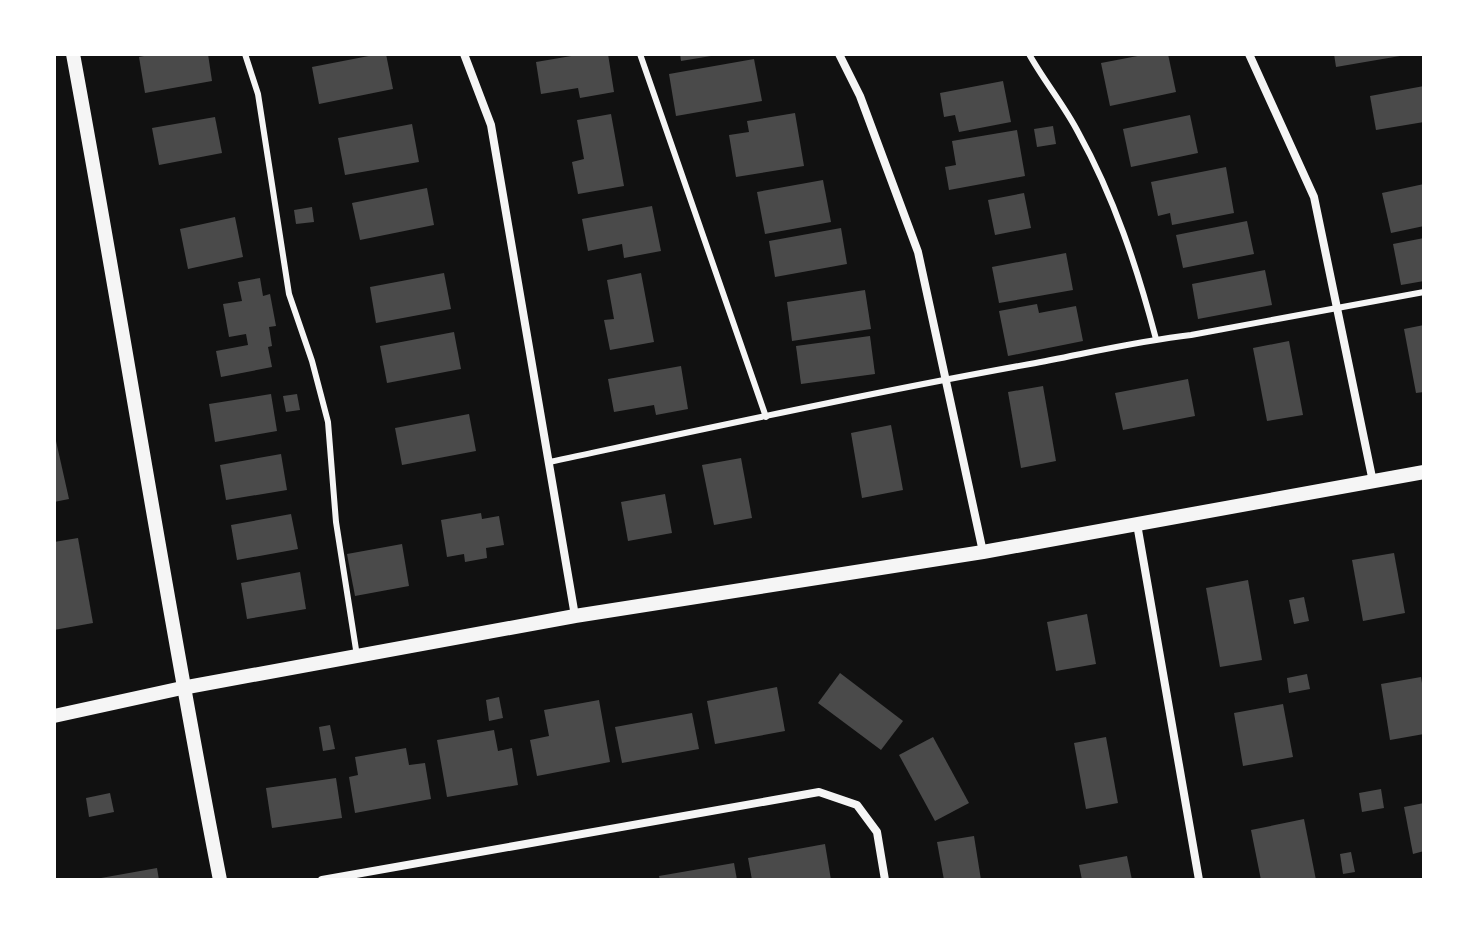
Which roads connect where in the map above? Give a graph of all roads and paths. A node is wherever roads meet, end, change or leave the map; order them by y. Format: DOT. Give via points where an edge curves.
graph roads {
  1 [pos="73,54"];
  2 [pos="245,54"];
  3 [pos="464,54"];
  4 [pos="640,54"];
  5 [pos="839,54"];
  6 [pos="1029,54"];
  7 [pos="1249,54"];
  8 [pos="1424,292"];
  9 [pos="1337,308"];
  10 [pos="1156,339"];
  11 [pos="945,379"];
  12 [pos="766,417"];
  13 [pos="549,462"];
  14 [pos="1424,472"];
  15 [pos="1373,482"];
  16 [pos="1137,524"];
  17 [pos="983,552"];
  18 [pos="575,616"];
  19 [pos="357,656"];
  20 [pos="182,688"];
  21 [pos="54,716"];
  22 [pos="220,880"];
  23 [pos="322,880"];
  24 [pos="885,880"];
  25 [pos="1199,880"];
  1 -- 20 [label="street"];
  2 -- 19 [label="lane" via="258,94 289,294 328,422 336,522"];
  3 -- 13 [label="street" via="491,125"];
  4 -- 12 [label="lane"];
  5 -- 11 [label="street" via="918,252"];
  6 -- 10 [label="lane" via="1078,131 1120,221"];
  7 -- 9 [label="street" via="1314,197"];
  8 -- 9 [label="lane"];
  9 -- 10 [label="lane"];
  9 -- 15 [label="street"];
  10 -- 11 [label="lane"];
  11 -- 12 [label="lane"];
  11 -- 17 [label="street"];
  12 -- 13 [label="lane"];
  13 -- 18 [label="street"];
  14 -- 15 [label="street"];
  15 -- 16 [label="street"];
  16 -- 17 [label="street"];
  16 -- 25 [label="street"];
  17 -- 18 [label="street"];
  18 -- 19 [label="street"];
  19 -- 20 [label="street"];
  20 -- 21 [label="street"];
  20 -- 22 [label="street"];
  23 -- 24 [label="street" via="819,792 857,805 877,832"];
}
